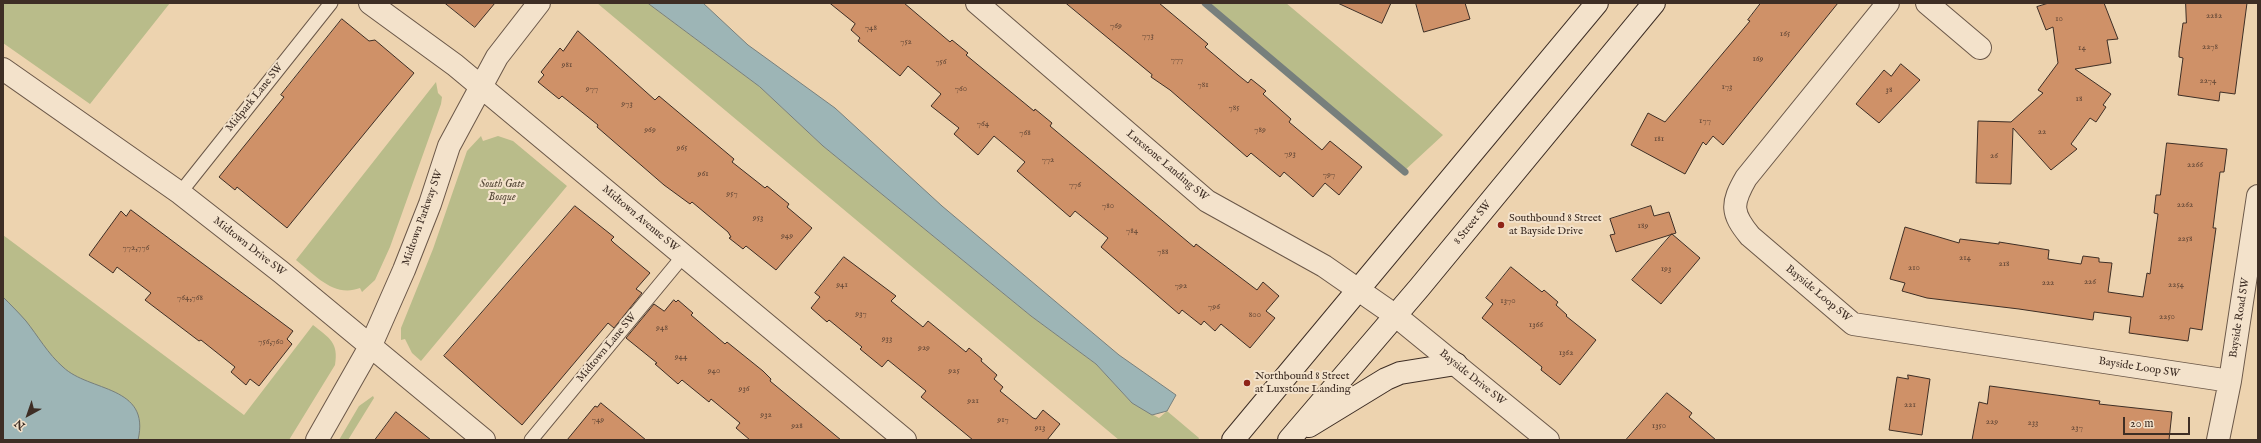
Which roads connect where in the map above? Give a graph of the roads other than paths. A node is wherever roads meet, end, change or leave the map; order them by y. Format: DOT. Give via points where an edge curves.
graph roads {
  1 [pos="331,3"];
  2 [pos="370,3"];
  3 [pos="539,3"];
  4 [pos="977,3"];
  5 [pos="1597,3"];
  6 [pos="1654,3"];
  7 [pos="1888,3"];
  8 [pos="1926,3"];
  9 [pos="1980,48"];
  10 [pos="3,69"];
  11 [pos="482,87"];
  12 [pos="180,193"];
  13 [pos="2258,196"];
  14 [pos="684,255"];
  15 [pos="1359,290"];
  16 [pos="1396,316"];
  17 [pos="371,345"];
  18 [pos="1456,364"];
  19 [pos="2230,382"];
  20 [pos="1291,438"];
  21 [pos="317,440"];
  22 [pos="484,440"];
  23 [pos="531,440"];
  24 [pos="904,440"];
  25 [pos="1233,440"];
  26 [pos="1548,440"];
  27 [pos="2218,440"];
  1 -- 12 [label="lane, Midpark Lane SW"];
  2 -- 11 [label="street, Midtown Avenue SW"];
  3 -- 11 [label="street, Midtown Parkway SW" via="497,57"];
  4 -- 15 [label="street, Luxstone Landing SW" via="1207,201 1324,266"];
  5 -- 15 [label="street"];
  6 -- 16 [label="street, 8 Street SW"];
  7 -- 19 [label="street, Bayside Loop SW" via="1746,178 1737,193 1734,209 1739,223 1750,236 1853,324"];
  8 -- 9 [label="street"];
  10 -- 12 [label="street, Midtown Drive SW"];
  11 -- 14 [label="street, Midtown Avenue SW"];
  11 -- 17 [label="street, Midtown Parkway SW" via="449,146 430,204"];
  12 -- 17 [label="street, Midtown Drive SW"];
  13 -- 19 [label="street, Bayside Road SW"];
  14 -- 23 [label="lane, Midtown Lane SW"];
  14 -- 24 [label="street, Midtown Avenue SW"];
  15 -- 16 [label="street, Luxstone Landing SW"];
  15 -- 25 [label="street"];
  16 -- 18 [label="street, Bayside Drive SW"];
  16 -- 20 [label="street, 8 Street SW"];
  17 -- 21 [label="street, Midtown Parkway SW"];
  17 -- 22 [label="street, Midtown Drive SW"];
  18 -- 20 [label="street" via="1393,376"];
  18 -- 26 [label="street, Bayside Drive SW"];
  19 -- 27 [label="street, Bayside Road SW"];
}
